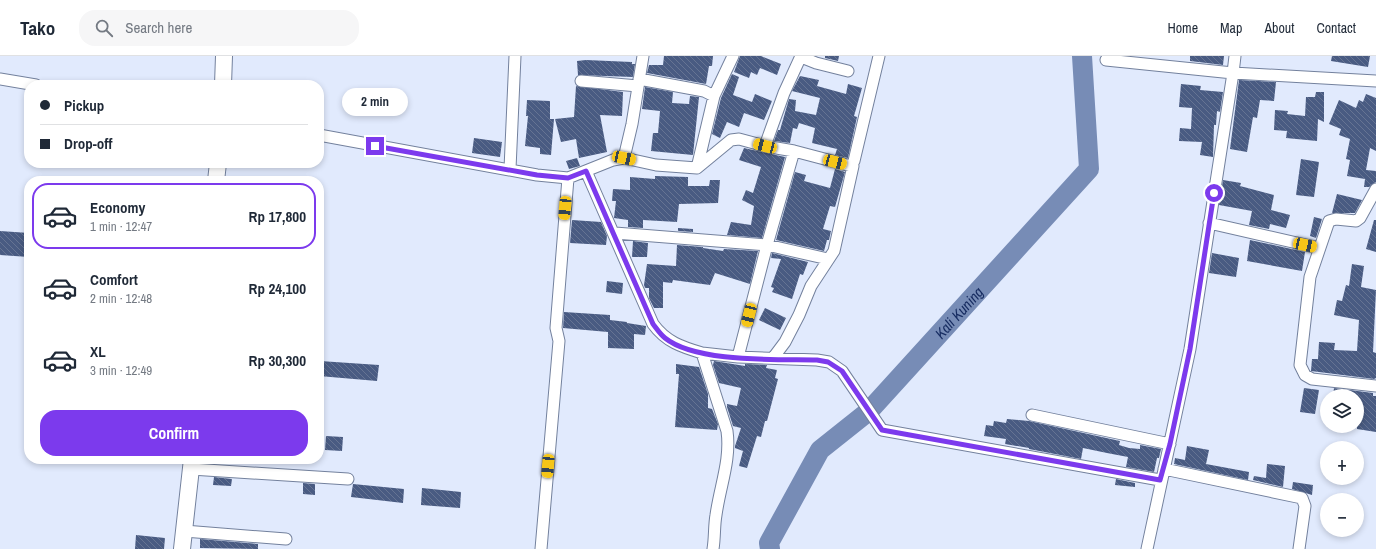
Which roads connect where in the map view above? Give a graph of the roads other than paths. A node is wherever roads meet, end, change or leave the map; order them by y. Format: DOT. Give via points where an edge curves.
graph roads {
  1 [pos="224,56"];
  2 [pos="515,56"];
  3 [pos="643,56"];
  4 [pos="734,56"];
  5 [pos="801,56"];
  6 [pos="879,56"];
  7 [pos="1235,56"];
  8 [pos="1106,60"];
  9 [pos="848,71"];
  10 [pos="1233,73"];
  11 [pos="0,79"];
  12 [pos="223,80"];
  13 [pos="581,81"];
  14 [pos="1376,81"];
  15 [pos="24,83"];
  16 [pos="638,83"];
  17 [pos="714,96"];
  18 [pos="324,136"];
  19 [pos="765,146"];
  20 [pos="794,152"];
  21 [pos="624,158"];
  22 [pos="853,166"];
  23 [pos="697,168"];
  24 [pos="510,169"];
  25 [pos="586,171"];
  26 [pos="568,178"];
  27 [pos="1376,190"];
  28 [pos="1209,224"];
  29 [pos="615,233"];
  30 [pos="767,244"];
  31 [pos="1319,248"];
  32 [pos="828,259"];
  33 [pos="702,353"];
  34 [pos="738,357"];
  35 [pos="773,358"];
  36 [pos="1376,386"];
  37 [pos="1032,414"];
  38 [pos="1170,444"];
  39 [pos="191,464"];
  40 [pos="1164,469"];
  41 [pos="348,480"];
  42 [pos="1160,480"];
  43 [pos="184,531"];
  44 [pos="286,539"];
  45 [pos="182,549"];
  46 [pos="541,549"];
  47 [pos="713,549"];
  48 [pos="1147,549"];
  49 [pos="1299,549"];
  1 -- 12 [label="main road"];
  2 -- 24 [label="street"];
  3 -- 16 [label="street"];
  4 -- 17 [label="street"];
  5 -- 9 [label="street" via="816,63"];
  5 -- 19 [label="street" via="784,93"];
  6 -- 22 [label="street"];
  7 -- 10 [label="street"];
  8 -- 10 [label="street"];
  10 -- 14 [label="street"];
  10 -- 28 [label="street"];
  11 -- 15 [label="street"];
  13 -- 16 [label="street"];
  16 -- 17 [label="street" via="704,91"];
  16 -- 21 [label="street"];
  17 -- 23 [label="street"];
  18 -- 24 [label="street"];
  19 -- 20 [label="street"];
  19 -- 23 [label="street" via="731,140"];
  20 -- 22 [label="street"];
  20 -- 30 [label="street"];
  21 -- 23 [label="street" via="656,165"];
  21 -- 25 [label="street"];
  22 -- 32 [label="street" via="834,251"];
  24 -- 26 [label="street"];
  25 -- 26 [label="street"];
  25 -- 29 [label="street"];
  26 -- 46 [label="street" via="556,328 559,341"];
  27 -- 31 [label="street" via="1356,221 1329,221"];
  28 -- 31 [label="street"];
  28 -- 38 [label="street" via="1190,349"];
  29 -- 30 [label="street"];
  29 -- 33 [label="street" via="653,324 673,343"];
  30 -- 32 [label="street"];
  30 -- 34 [label="street"];
  31 -- 36 [label="street" via="1310,277 1300,365 1305,375 1312,379"];
  32 -- 35 [label="street"];
  33 -- 34 [label="street"];
  33 -- 47 [label="street" via="729,444 715,516"];
  34 -- 35 [label="street"];
  35 -- 42 [label="street" via="828,362 842,371 882,430"];
  37 -- 38 [label="street"];
  38 -- 40 [label="street"];
  39 -- 41 [label="street"];
  39 -- 43 [label="main road"];
  40 -- 42 [label="street"];
  40 -- 49 [label="street" via="1302,498 1305,506"];
  42 -- 48 [label="street"];
  43 -- 44 [label="street"];
  43 -- 45 [label="main road"];
}
